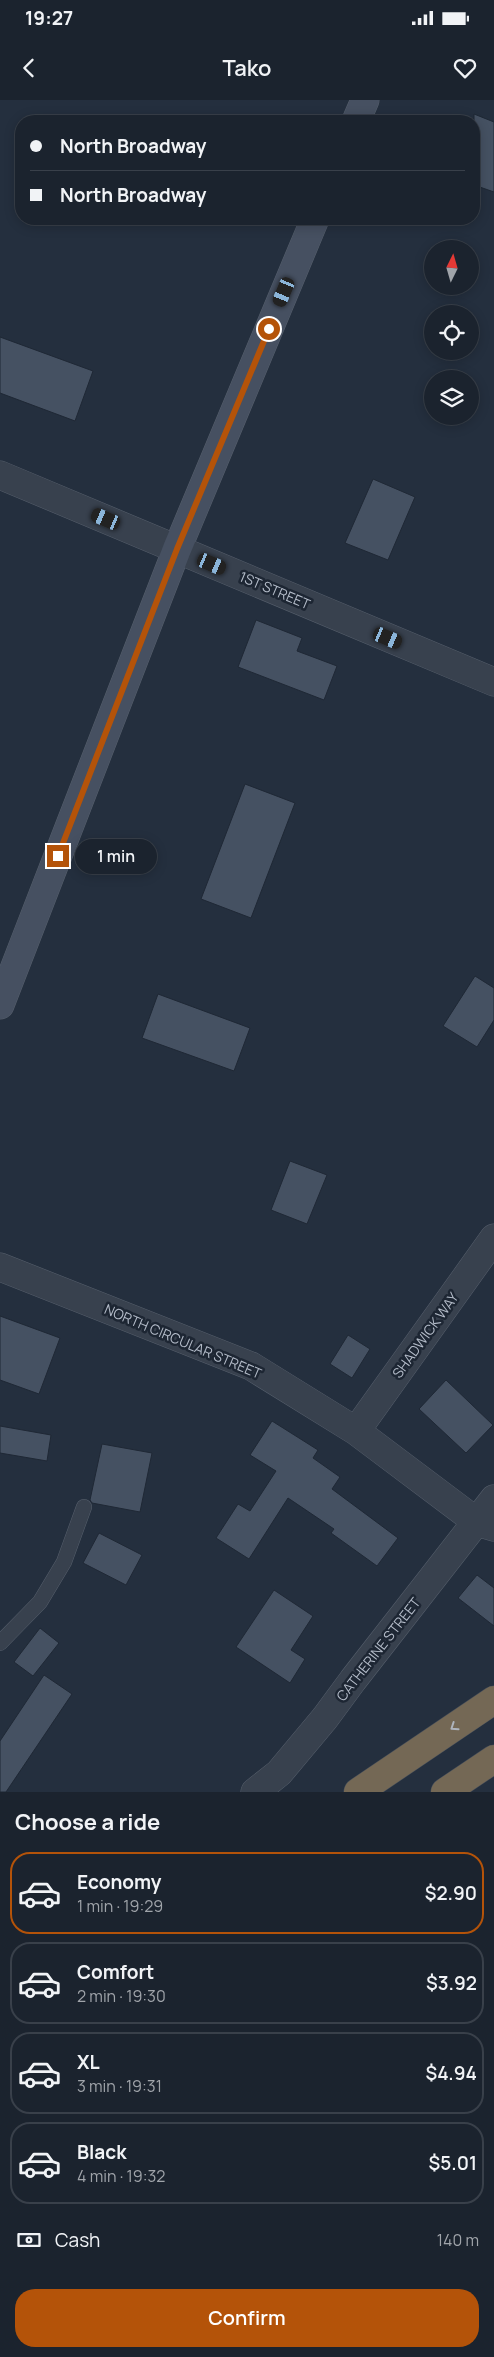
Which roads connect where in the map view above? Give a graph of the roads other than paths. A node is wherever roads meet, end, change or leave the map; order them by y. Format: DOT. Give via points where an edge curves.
graph roads {
  1 [pos="365,100"];
  2 [pos="359,115"];
  3 [pos="312,225"];
  4 [pos="0,475"];
  5 [pos="177,549"];
  6 [pos="494,682"];
  7 [pos="0,1004"];
  8 [pos="494,1238"];
  9 [pos="0,1267"];
  10 [pos="356,1432"];
  11 [pos="494,1499"];
  12 [pos="84,1507"];
  13 [pos="486,1524"];
  14 [pos="0,1643"];
  15 [pos="494,1700"];
  16 [pos="494,1759"];
  17 [pos="255,1792"];
  18 [pos="358,1792"];
  19 [pos="445,1792"];
  1 -- 2 [label="street"];
  3 -- 5 [label="street"];
  4 -- 5 [label="street, 1ST STREET"];
  5 -- 6 [label="street, 1ST STREET"];
  5 -- 7 [label="street"];
  8 -- 10 [label="street, SHADWICK WAY"];
  9 -- 10 [label="street, NORTH CIRCULAR STREET" via="251,1366"];
  10 -- 13 [label="street, NORTH CIRCULAR STREET"];
  11 -- 13 [label="street, CATHERINE STREET"];
  12 -- 14 [label="lane" via="64,1562 40,1602"];
  13 -- 17 [label="street, CATHERINE STREET" via="352,1680 326,1718 279,1774"];
  15 -- 18 [label="highway, one-way"];
  16 -- 19 [label="highway"];
}
